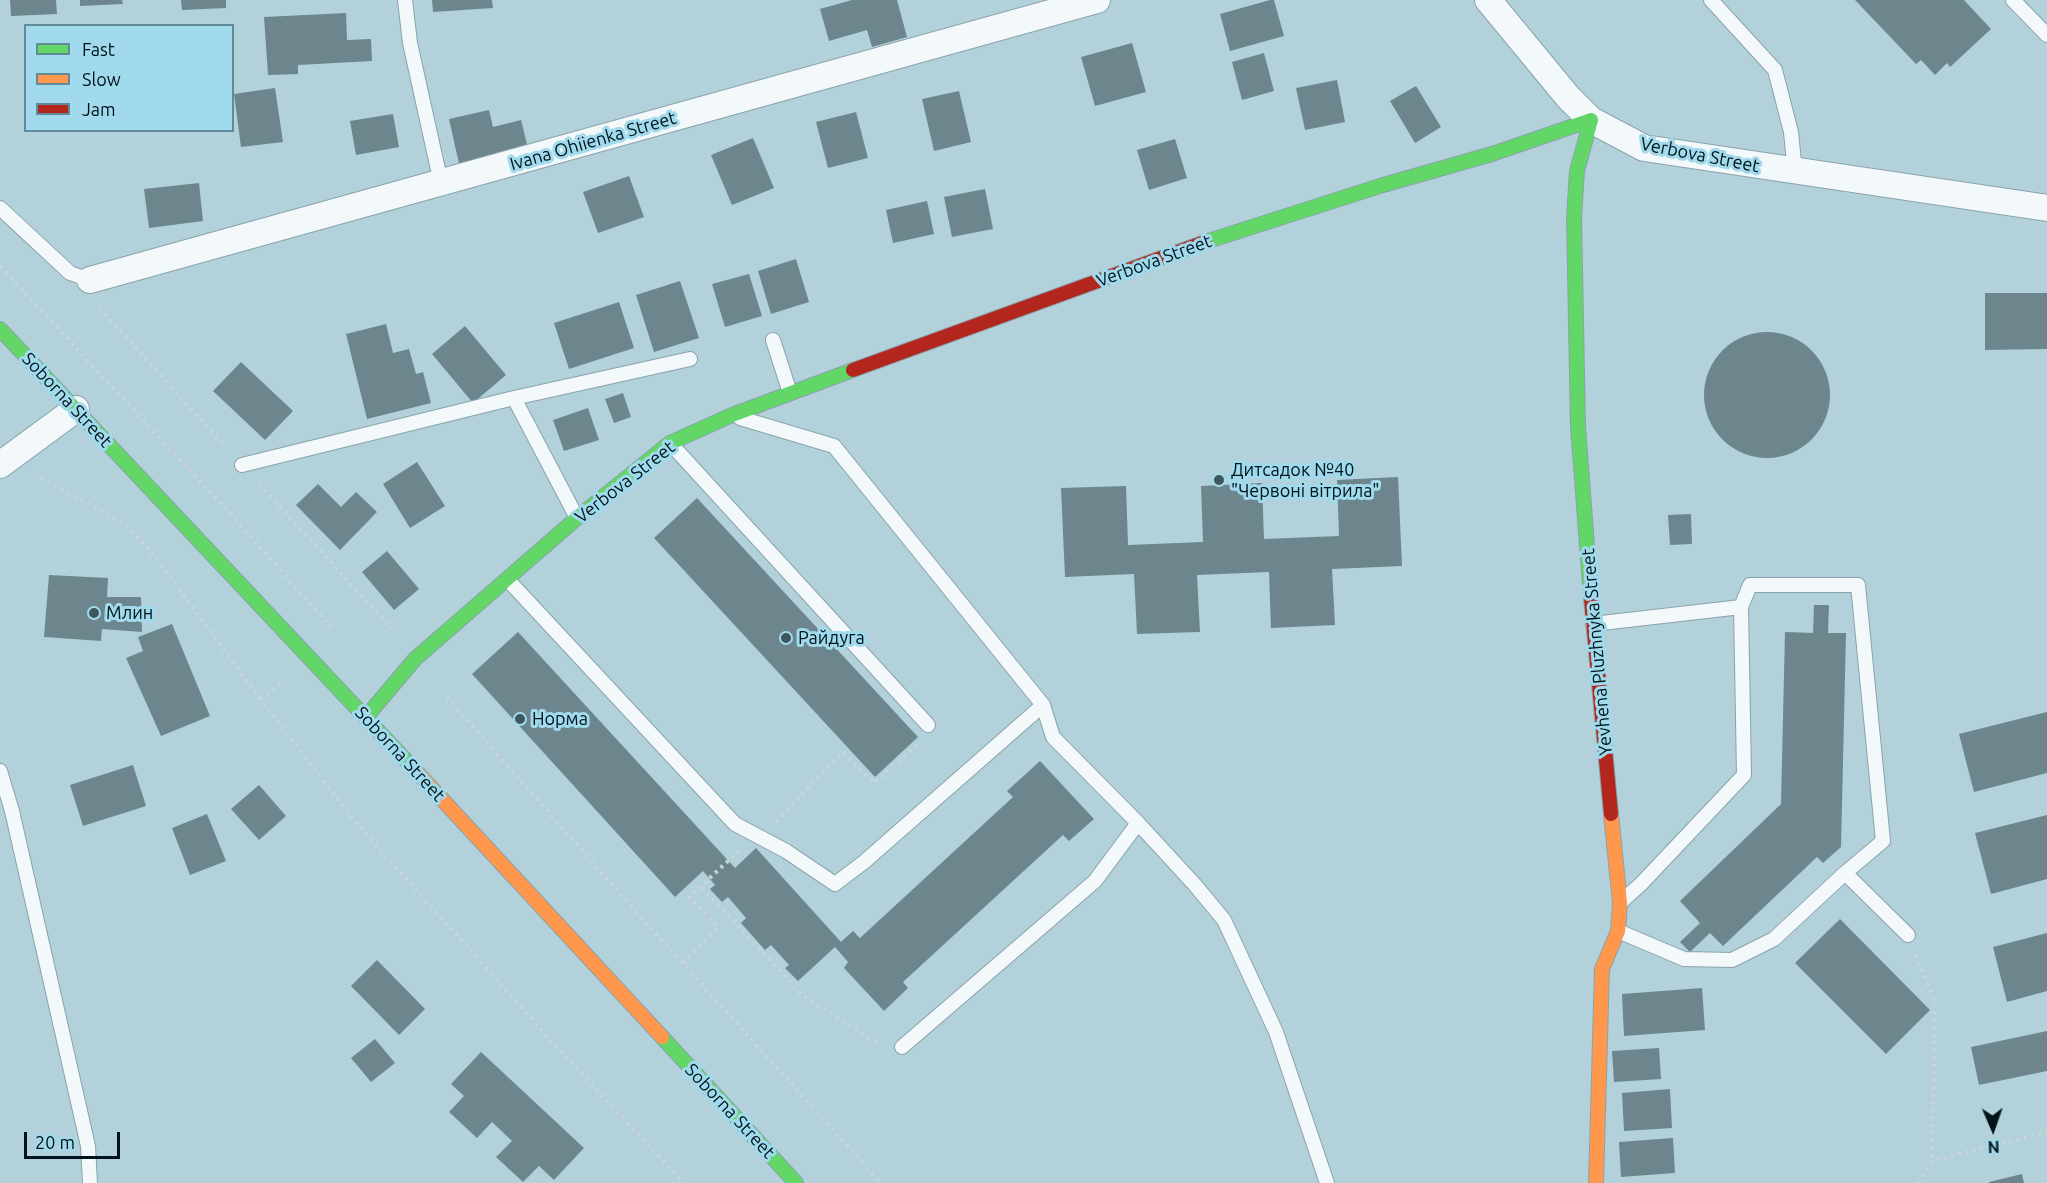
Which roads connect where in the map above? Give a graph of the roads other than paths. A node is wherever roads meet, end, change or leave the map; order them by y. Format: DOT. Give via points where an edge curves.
graph roads {
  1 [pos="405,0"];
  2 [pos="1097,0"];
  3 [pos="1488,0"];
  4 [pos="1711,0"];
  5 [pos="2013,0"];
  6 [pos="2047,35"];
  7 [pos="1591,120"];
  8 [pos="1795,172"];
  9 [pos="441,183"];
  10 [pos="0,208"];
  11 [pos="2047,208"];
  12 [pos="90,280"];
  13 [pos="0,329"];
  14 [pos="773,340"];
  15 [pos="690,359"];
  16 [pos="790,393"];
  17 [pos="514,398"];
  18 [pos="76,409"];
  19 [pos="732,415"];
  20 [pos="670,443"];
  21 [pos="0,465"];
  22 [pos="242,465"];
  23 [pos="577,518"];
  24 [pos="508,580"];
  25 [pos="1741,608"];
  26 [pos="1593,624"];
  27 [pos="1043,705"];
  28 [pos="366,717"];
  29 [pos="928,725"];
  30 [pos="0,771"];
  31 [pos="6,812"];
  32 [pos="1138,824"];
  33 [pos="1845,873"];
  34 [pos="1620,903"];
  35 [pos="1618,931"];
  36 [pos="1908,935"];
  37 [pos="902,1047"];
  38 [pos="90,1183"];
  39 [pos="796,1183"];
  40 [pos="1327,1183"];
  41 [pos="1596,1183"];
  1 -- 9 [label="lane" via="410,43"];
  2 -- 9 [label="street, Ivana Ohiienka Street"];
  3 -- 7 [label="street"];
  4 -- 8 [label="lane" via="1776,70 1791,132"];
  5 -- 6 [label="lane"];
  7 -- 8 [label="street, Verbova Street" via="1644,148"];
  7 -- 16 [label="street, Verbova Street" via="1193,246"];
  7 -- 26 [label="street, Yevhena Pluzhnyka Street" via="1577,171 1574,217 1578,427"];
  8 -- 11 [label="street, Verbova Street"];
  9 -- 12 [label="street, Ivana Ohiienka Street"];
  10 -- 12 [label="lane" via="69,273"];
  13 -- 18 [label="street, Soborna Street"];
  14 -- 16 [label="lane"];
  15 -- 17 [label="lane"];
  16 -- 19 [label="street, Verbova Street"];
  17 -- 22 [label="lane"];
  17 -- 23 [label="lane"];
  18 -- 21 [label="street"];
  18 -- 28 [label="street, Soborna Street"];
  19 -- 20 [label="street, Verbova Street"];
  19 -- 27 [label="lane" via="834,446"];
  20 -- 23 [label="street, Verbova Street"];
  20 -- 29 [label="lane"];
  23 -- 24 [label="street, Verbova Street"];
  24 -- 27 [label="lane" via="735,824 786,851 835,884"];
  24 -- 28 [label="street, Verbova Street" via="415,659"];
  25 -- 26 [label="lane"];
  25 -- 33 [label="lane" via="1750,585 1858,585 1883,841"];
  25 -- 34 [label="lane" via="1744,775"];
  26 -- 34 [label="street, Yevhena Pluzhnyka Street"];
  27 -- 32 [label="lane" via="1053,737"];
  28 -- 39 [label="street, Soborna Street"];
  30 -- 31 [label="lane"];
  31 -- 38 [label="lane" via="88,1146"];
  32 -- 37 [label="lane" via="1095,881"];
  32 -- 40 [label="lane" via="1224,920 1276,1032"];
  33 -- 35 [label="lane" via="1774,939 1732,960 1684,959"];
  33 -- 36 [label="lane"];
  34 -- 35 [label="street, Yevhena Pluzhnyka Street"];
  35 -- 41 [label="street, Yevhena Pluzhnyka Street" via="1602,969"];
}
